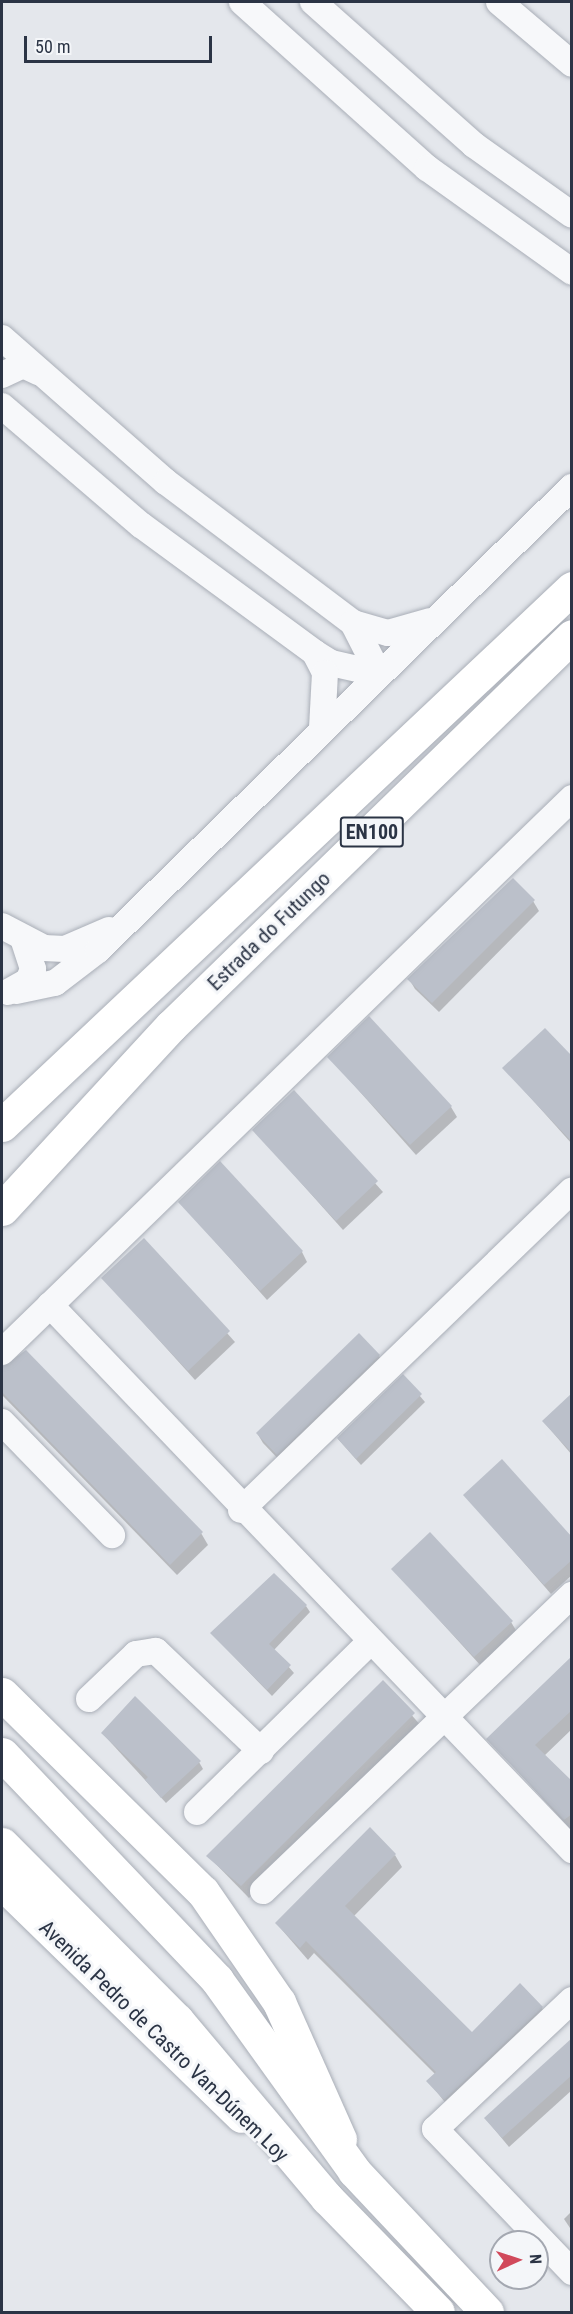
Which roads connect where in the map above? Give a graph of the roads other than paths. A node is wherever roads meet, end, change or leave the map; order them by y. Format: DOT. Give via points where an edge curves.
graph roads {
  1 [pos="242,2"];
  2 [pos="313,2"];
  3 [pos="499,2"];
  4 [pos="260,11"];
  5 [pos="572,64"];
  6 [pos="572,214"];
  7 [pos="572,272"];
  8 [pos="2,338"];
  9 [pos="38,372"];
  10 [pos="2,375"];
  11 [pos="2,406"];
  12 [pos="572,487"];
  13 [pos="572,588"];
  14 [pos="436,618"];
  15 [pos="353,623"];
  16 [pos="572,636"];
  17 [pos="315,653"];
  18 [pos="379,674"];
  19 [pos="322,728"];
  20 [pos="572,798"];
  21 [pos="120,924"];
  22 [pos="12,932"];
  23 [pos="9,992"];
  24 [pos="2,1125"];
  25 [pos="572,1190"];
  26 [pos="2,1209"];
  27 [pos="51,1305"];
  28 [pos="2,1352"];
  29 [pos="2,1422"];
  30 [pos="241,1510"];
  31 [pos="112,1535"];
  32 [pos="572,1595"];
  33 [pos="369,1643"];
  34 [pos="2,1694"];
  35 [pos="89,1699"];
  36 [pos="444,1719"];
  37 [pos="261,1751"];
  38 [pos="2,1754"];
  39 [pos="196,1812"];
  40 [pos="2,1844"];
  41 [pos="572,1850"];
  42 [pos="2,1883"];
  43 [pos="263,1891"];
  44 [pos="572,2000"];
  45 [pos="354,2171"];
  46 [pos="327,2198"];
  47 [pos="572,2272"];
  48 [pos="438,2313"];
  49 [pos="487,2313"];
  1 -- 4 [label="street"];
  2 -- 6 [label="street" via="474,145"];
  3 -- 5 [label="street"];
  4 -- 7 [label="street" via="427,168"];
  8 -- 9 [label="street"];
  9 -- 10 [label="street" via="23,365"];
  9 -- 15 [label="street" via="175,489"];
  11 -- 17 [label="street" via="141,525"];
  12 -- 14 [label="street"];
  13 -- 24 [label="main road, Estrada do Futungo / EN100"];
  14 -- 15 [label="street" via="388,633"];
  14 -- 18 [label="street"];
  15 -- 18 [label="street"];
  16 -- 26 [label="main road, Estrada do Futungo / EN100" via="171,1026"];
  17 -- 18 [label="street" via="330,663"];
  17 -- 19 [label="street" via="325,673"];
  18 -- 19 [label="street"];
  19 -- 21 [label="street"];
  20 -- 27 [label="street"];
  21 -- 22 [label="street" via="65,949 44,948"];
  21 -- 23 [label="street" via="70,975 40,988"];
  22 -- 23 [label="street" via="33,969"];
  25 -- 30 [label="street"];
  27 -- 28 [label="street"];
  27 -- 30 [label="street"];
  29 -- 31 [label="street"];
  30 -- 33 [label="street"];
  32 -- 36 [label="street"];
  33 -- 36 [label="street"];
  33 -- 37 [label="street"];
  34 -- 45 [label="main road" via="203,1892 279,2002"];
  35 -- 37 [label="street" via="136,1654 156,1651"];
  36 -- 41 [label="street"];
  36 -- 43 [label="street"];
  37 -- 39 [label="street"];
  38 -- 45 [label="main road" via="217,1980"];
  40 -- 46 [label="main road, Avenida Pedro de Castro Van-Dúnem Loy" via="177,2020"];
  42 -- 46 [label="main road, Avenida Pedro de Castro Van-Dúnem Loy"];
  44 -- 47 [label="street" via="435,2128"];
  45 -- 49 [label="main road"];
  46 -- 48 [label="main road, Avenida Pedro de Castro Van-Dúnem Loy"];
}
